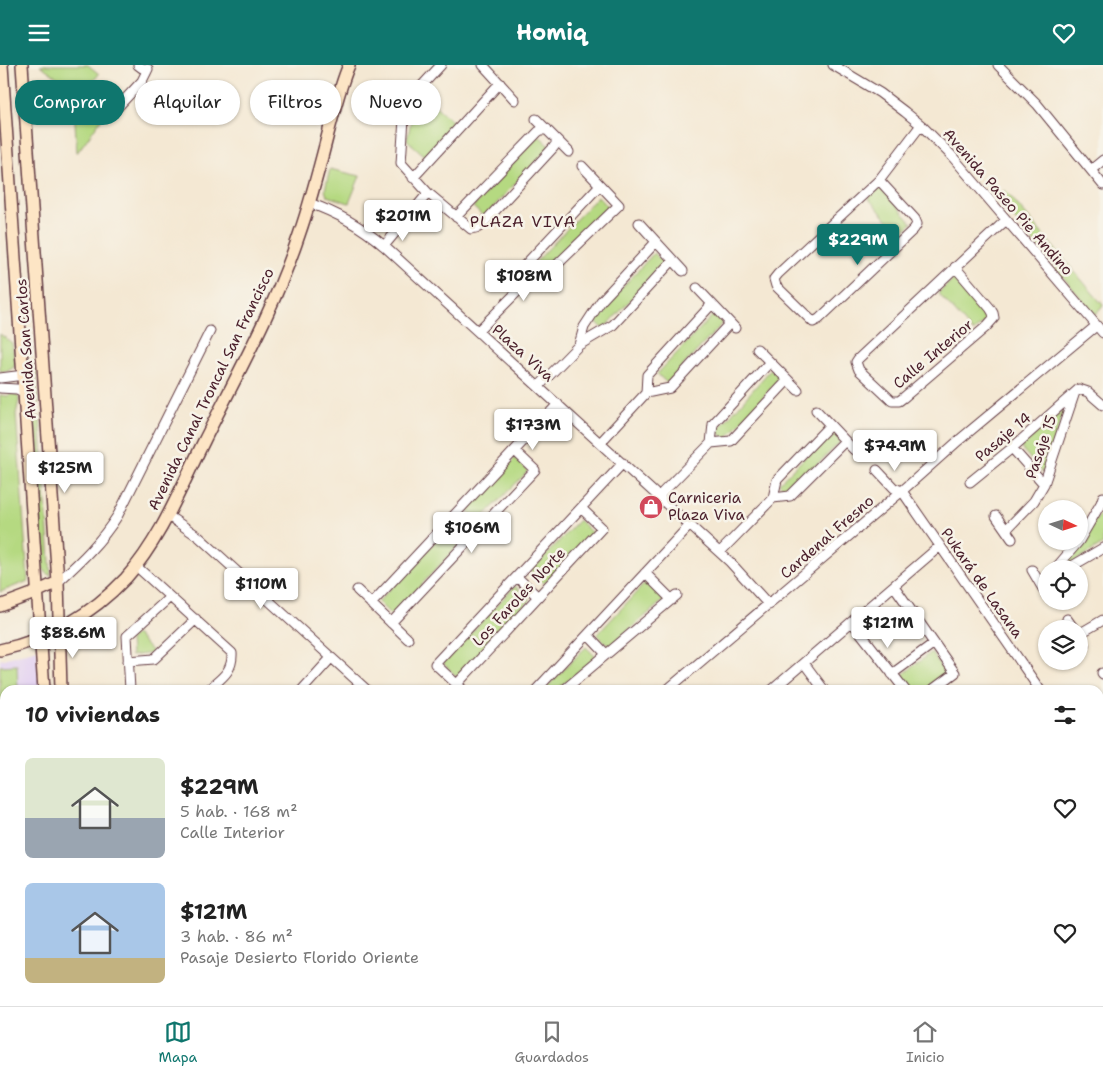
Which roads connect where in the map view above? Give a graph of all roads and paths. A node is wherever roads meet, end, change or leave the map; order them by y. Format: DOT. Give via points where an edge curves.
graph roads {
  1 [pos="2,65"];
  2 [pos="22,65"];
  3 [pos="138,65"];
  4 [pos="349,65"];
  5 [pos="441,65"];
  6 [pos="483,65"];
  7 [pos="833,65"];
  8 [pos="998,65"];
  9 [pos="152,67"];
  10 [pos="500,83"];
  11 [pos="125,99"];
  12 [pos="515,100"];
  13 [pos="536,119"];
  14 [pos="921,125"];
  15 [pos="547,129"];
  16 [pos="556,139"];
  17 [pos="569,152"];
  18 [pos="1103,160"];
  19 [pos="582,166"];
  20 [pos="1091,170"];
  21 [pos="413,177"];
  22 [pos="5,179"];
  23 [pos="879,180"];
  24 [pos="600,185"];
  25 [pos="1103,185"];
  26 [pos="428,193"];
  27 [pos="309,203"];
  28 [pos="456,217"];
  29 [pos="1006,220"];
  30 [pos="639,223"];
  31 [pos="656,242"];
  32 [pos="384,246"];
  33 [pos="673,260"];
  34 [pos="955,267"];
  35 [pos="683,271"];
  36 [pos="530,279"];
  37 [pos="697,288"];
  38 [pos="712,304"];
  39 [pos="1100,330"];
  40 [pos="210,331"];
  41 [pos="478,331"];
  42 [pos="579,345"];
  43 [pos="757,349"];
  44 [pos="770,362"];
  45 [pos="24,375"];
  46 [pos="0,378"];
  47 [pos="788,380"];
  48 [pos="538,387"];
  49 [pos="0,388"];
  50 [pos="798,390"];
  51 [pos="1075,392"];
  52 [pos="25,393"];
  53 [pos="646,393"];
  54 [pos="558,404"];
  55 [pos="1103,405"];
  56 [pos="26,408"];
  57 [pos="45,409"];
  58 [pos="816,409"];
  59 [pos="830,425"];
  60 [pos="846,441"];
  61 [pos="600,443"];
  62 [pos="711,443"];
  63 [pos="1012,448"];
  64 [pos="854,450"];
  65 [pos="515,451"];
  66 [pos="623,463"];
  67 [pos="877,470"];
  68 [pos="970,482"];
  69 [pos="1044,484"];
  70 [pos="902,491"];
  71 [pos="659,496"];
  72 [pos="773,498"];
  73 [pos="1102,502"];
  74 [pos="581,508"];
  75 [pos="167,515"];
  76 [pos="453,516"];
  77 [pos="996,516"];
  78 [pos="690,525"];
  79 [pos="1006,530"];
  80 [pos="474,535"];
  81 [pos="1012,539"];
  82 [pos="940,547"];
  83 [pos="1103,548"];
  84 [pos="720,552"];
  85 [pos="1063,560"];
  86 [pos="1082,560"];
  87 [pos="136,565"];
  88 [pos="1032,570"];
  89 [pos="645,573"];
  90 [pos="1038,576"];
  91 [pos="517,577"];
  92 [pos="58,582"];
  93 [pos="894,586"];
  94 [pos="357,590"];
  95 [pos="39,591"];
  96 [pos="170,597"];
  97 [pos="538,597"];
  98 [pos="371,604"];
  99 [pos="769,605"];
  100 [pos="0,607"];
  101 [pos="196,619"];
  102 [pos="1103,619"];
  103 [pos="852,622"];
  104 [pos="391,623"];
  105 [pos="59,629"];
  106 [pos="1088,629"];
  107 [pos="588,635"];
  108 [pos="41,638"];
  109 [pos="408,639"];
  110 [pos="934,643"];
  111 [pos="0,650"];
  112 [pos="606,654"];
  113 [pos="331,658"];
  114 [pos="128,661"];
  115 [pos="804,663"];
  116 [pos="892,674"];
  117 [pos="44,685"];
  118 [pos="61,685"];
  119 [pos="130,685"];
  120 [pos="214,685"];
  121 [pos="307,685"];
  122 [pos="361,685"];
  123 [pos="458,685"];
  124 [pos="462,685"];
  125 [pos="541,685"];
  126 [pos="570,685"];
  127 [pos="673,685"];
  128 [pos="778,685"];
  129 [pos="820,685"];
  130 [pos="901,685"];
  131 [pos="939,685"];
  132 [pos="1037,685"];
  1 -- 22 [label="main road, Avenida San Carlos"];
  2 -- 57 [label="main road, Avenida San Carlos"];
  3 -- 9 [label="street"];
  4 -- 27 [label="main road, Avenida Canal Troncal San Francisco"];
  5 -- 21 [label="street" via="405,104 401,163"];
  6 -- 10 [label="street"];
  7 -- 14 [label="street, Avenida Paseo Pie Andino" via="880,93"];
  8 -- 20 [label="street" via="1036,104"];
  9 -- 11 [label="street"];
  10 -- 12 [label="street"];
  10 -- 21 [label="street"];
  13 -- 15 [label="street"];
  14 -- 23 [label="street"];
  14 -- 29 [label="street, Avenida Paseo Pie Andino"];
  15 -- 16 [label="street"];
  15 -- 28 [label="street" via="541,129"];
  16 -- 17 [label="street"];
  16 -- 28 [label="street" via="553,149 480,227 470,229"];
  18 -- 20 [label="street"];
  19 -- 24 [label="street"];
  20 -- 25 [label="street"];
  21 -- 26 [label="street"];
  22 -- 45 [label="main road, Avenida San Carlos"];
  23 -- 23 [label="street" via="917,224 813,322 776,286 774,279"];
  24 -- 36 [label="street" via="523,267"];
  24 -- 36 [label="street" via="619,205 538,283"];
  26 -- 28 [label="street"];
  26 -- 32 [label="street"];
  27 -- 32 [label="street, Plaza Viva" via="347,219"];
  27 -- 75 [label="main road, Avenida Canal Troncal San Francisco" via="275,297"];
  29 -- 34 [label="street, Calle Interior"];
  29 -- 39 [label="street, Avenida Paseo Pie Andino"];
  30 -- 31 [label="street"];
  31 -- 33 [label="street"];
  31 -- 42 [label="street" via="602,301 584,327"];
  32 -- 41 [label="street, Plaza Viva"];
  33 -- 35 [label="street"];
  33 -- 42 [label="street" via="613,325"];
  34 -- 34 [label="street, Calle Interior" via="990,308 994,318 903,399 892,401 859,369 856,362"];
  36 -- 41 [label="street"];
  37 -- 38 [label="street"];
  38 -- 53 [label="street" via="647,375"];
  38 -- 53 [label="street" via="733,325 670,388"];
  39 -- 70 [label="street, Cardenal Fresno" via="958,441"];
  40 -- 92 [label="street, Avenida Canal Troncal San Francisco" via="108,532"];
  41 -- 48 [label="street, Plaza Viva"];
  42 -- 48 [label="street"];
  43 -- 44 [label="street"];
  44 -- 47 [label="street"];
  44 -- 62 [label="street" via="713,424"];
  45 -- 46 [label="street"];
  45 -- 52 [label="main road, Avenida San Carlos"];
  47 -- 50 [label="street"];
  47 -- 62 [label="street" via="731,441"];
  48 -- 54 [label="street, Plaza Viva"];
  49 -- 52 [label="street"];
  51 -- 55 [label="street" via="1085,390"];
  51 -- 63 [label="street, Pasaje 14"];
  51 -- 69 [label="street, Pasaje 15"];
  52 -- 56 [label="main road, Avenida San Carlos"];
  53 -- 61 [label="street"];
  54 -- 61 [label="street, Plaza Viva"];
  54 -- 65 [label="street"];
  56 -- 57 [label="main road" via="35,413"];
  56 -- 95 [label="main road, Avenida San Carlos"];
  57 -- 92 [label="main road, Avenida San Carlos"];
  58 -- 59 [label="street"];
  59 -- 60 [label="street"];
  59 -- 72 [label="street" via="777,480"];
  60 -- 64 [label="street"];
  60 -- 72 [label="street" via="790,496"];
  61 -- 66 [label="street, Plaza Viva"];
  62 -- 71 [label="street"];
  63 -- 68 [label="street, Pasaje 14"];
  63 -- 69 [label="street"];
  65 -- 76 [label="street"];
  65 -- 80 [label="street" via="535,470"];
  66 -- 71 [label="street, Plaza Viva"];
  66 -- 74 [label="street"];
  67 -- 70 [label="street, Pukará de Lasana" via="894,488"];
  69 -- 79 [label="street, Pasaje 15" via="1034,501"];
  70 -- 82 [label="street, Pukará de Lasana"];
  70 -- 99 [label="street, Cardenal Fresno"];
  71 -- 78 [label="street, Plaza Viva"];
  72 -- 84 [label="street"];
  73 -- 85 [label="street" via="1079,541"];
  74 -- 91 [label="street"];
  74 -- 97 [label="street, Los Faroles Norte" via="602,528"];
  75 -- 87 [label="main road, Avenida Canal Troncal San Francisco"];
  75 -- 113 [label="street" via="199,537"];
  76 -- 80 [label="street"];
  76 -- 98 [label="street"];
  77 -- 79 [label="street"];
  78 -- 84 [label="street, Plaza Viva"];
  78 -- 89 [label="street"];
  79 -- 81 [label="street"];
  80 -- 104 [label="street"];
  82 -- 93 [label="street"];
  82 -- 132 [label="street, Pukará de Lasana"];
  83 -- 86 [label="street"];
  84 -- 99 [label="street, Plaza Viva"];
  87 -- 96 [label="street"];
  87 -- 105 [label="main road, Avenida Canal Troncal San Francisco" via="105,597"];
  88 -- 90 [label="street"];
  89 -- 107 [label="street"];
  89 -- 112 [label="street" via="674,597"];
  91 -- 97 [label="street"];
  91 -- 123 [label="street" via="435,664"];
  92 -- 95 [label="main road, Avenida Canal Troncal San Francisco"];
  92 -- 105 [label="main road, Avenida San Carlos"];
  93 -- 103 [label="street"];
  93 -- 110 [label="street"];
  94 -- 98 [label="street"];
  95 -- 100 [label="main road, Avenida Canal Troncal San Francisco"];
  95 -- 108 [label="main road, Avenida San Carlos"];
  96 -- 101 [label="street"];
  96 -- 114 [label="street" via="127,637"];
  97 -- 124 [label="street, Los Faroles Norte"];
  98 -- 104 [label="street"];
  99 -- 127 [label="street, Cardenal Fresno"];
  101 -- 114 [label="street" via="154,659"];
  101 -- 120 [label="street" via="232,653 232,663 226,674"];
  102 -- 106 [label="street"];
  103 -- 115 [label="street"];
  103 -- 116 [label="street"];
  104 -- 109 [label="street"];
  105 -- 108 [label="main road, Avenida Canal Troncal San Francisco"];
  105 -- 118 [label="main road, Avenida San Carlos"];
  107 -- 112 [label="street"];
  107 -- 125 [label="street"];
  108 -- 111 [label="main road, Avenida Canal Troncal San Francisco"];
  108 -- 117 [label="main road, Avenida San Carlos"];
  110 -- 116 [label="street"];
  110 -- 131 [label="street" via="955,673"];
  112 -- 126 [label="street"];
  113 -- 121 [label="street"];
  113 -- 122 [label="street"];
  114 -- 119 [label="street"];
  115 -- 128 [label="street"];
  115 -- 129 [label="street"];
  116 -- 130 [label="street"];
}
